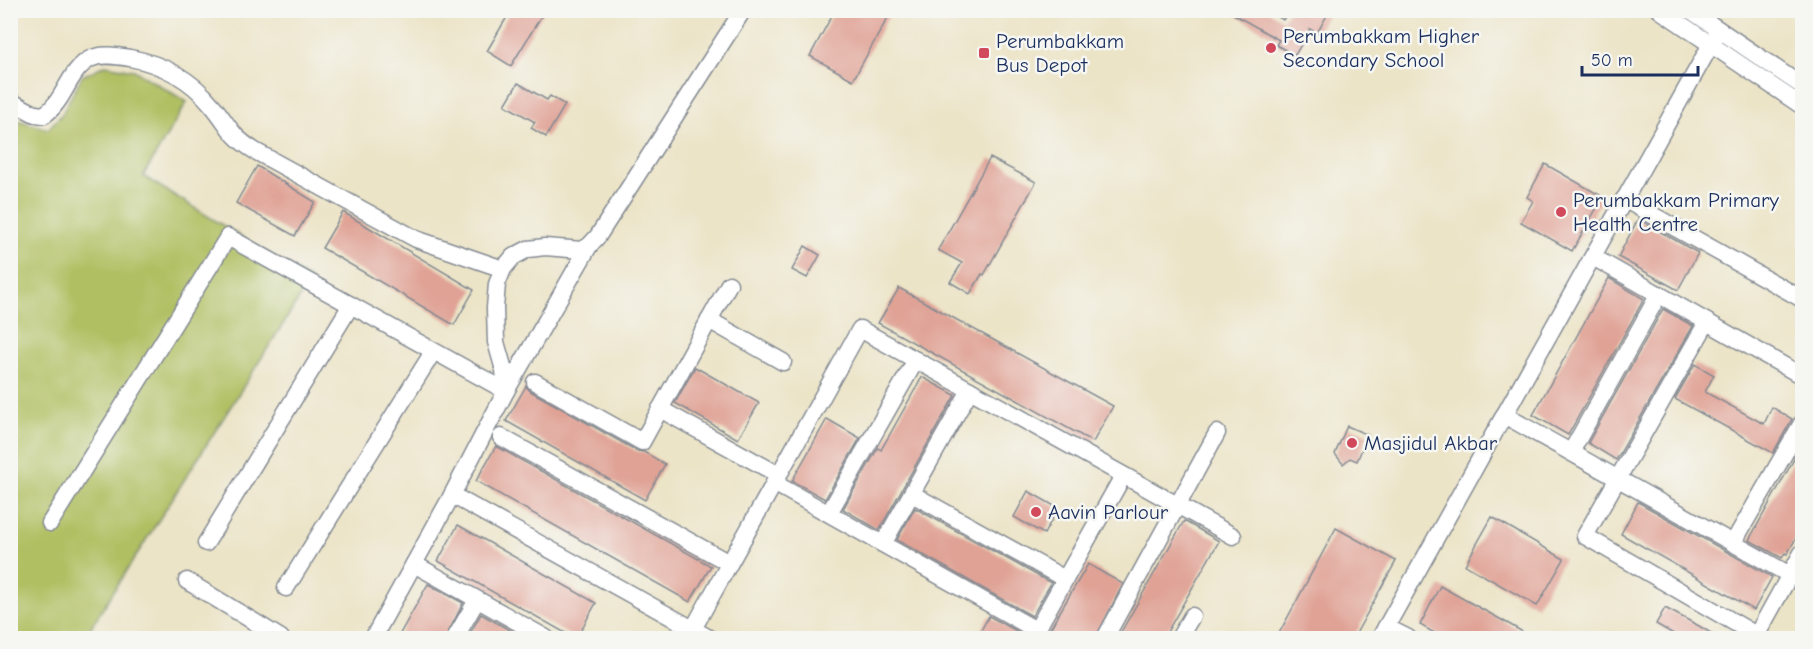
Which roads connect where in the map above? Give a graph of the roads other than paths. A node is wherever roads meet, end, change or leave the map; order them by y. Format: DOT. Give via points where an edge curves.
graph roads {
  1 [pos="743,10"];
  2 [pos="1660,10"];
  3 [pos="1690,10"];
  4 [pos="1715,37"];
  5 [pos="1803,86"];
  6 [pos="10,101"];
  7 [pos="1803,106"];
  8 [pos="1624,199"];
  9 [pos="589,246"];
  10 [pos="1593,256"];
  11 [pos="503,269"];
  12 [pos="729,284"];
  13 [pos="1659,294"];
  14 [pos="1803,299"];
  15 [pos="351,305"];
  16 [pos="709,320"];
  17 [pos="1707,322"];
  18 [pos="434,352"];
  19 [pos="916,360"];
  20 [pos="783,362"];
  21 [pos="1803,376"];
  22 [pos="535,382"];
  23 [pos="970,390"];
  24 [pos="506,391"];
  25 [pos="660,409"];
  26 [pos="1504,415"];
  27 [pos="1803,423"];
  28 [pos="1217,433"];
  29 [pos="501,437"];
  30 [pos="1571,452"];
  31 [pos="1123,476"];
  32 [pos="1618,478"];
  33 [pos="777,479"];
  34 [pos="912,494"];
  35 [pos="452,495"];
  36 [pos="1177,506"];
  37 [pos="829,513"];
  38 [pos="50,523"];
  39 [pos="1233,536"];
  40 [pos="206,543"];
  41 [pos="1733,543"];
  42 [pos="884,544"];
  43 [pos="1803,553"];
  44 [pos="729,563"];
  45 [pos="414,564"];
  46 [pos="1790,575"];
  47 [pos="1065,579"];
  48 [pos="187,581"];
  49 [pos="286,588"];
  50 [pos="477,600"];
  51 [pos="1192,616"];
  52 [pos="693,629"];
  53 [pos="1383,633"];
  54 [pos="528,634"];
  55 [pos="1034,634"];
  56 [pos="1755,637"];
  57 [pos="281,639"];
  58 [pos="373,639"];
  59 [pos="455,639"];
  60 [pos="546,639"];
  61 [pos="709,639"];
  62 [pos="1105,639"];
  63 [pos="1179,639"];
  64 [pos="1408,639"];
  1 -- 9 [label="street"];
  2 -- 4 [label="street"];
  3 -- 4 [label="street"];
  4 -- 5 [label="street"];
  4 -- 7 [label="street"];
  4 -- 8 [label="street"];
  6 -- 11 [label="street" via="44,115 59,102 78,68 92,58 116,56 151,62 197,90 238,140 255,151 416,239"];
  8 -- 10 [label="street"];
  8 -- 14 [label="street"];
  9 -- 11 [label="street" via="582,250 528,249 513,257"];
  9 -- 24 [label="street"];
  10 -- 13 [label="street"];
  10 -- 26 [label="street"];
  11 -- 24 [label="street" via="495,308 496,342"];
  12 -- 16 [label="street"];
  13 -- 17 [label="street"];
  13 -- 30 [label="street"];
  15 -- 18 [label="street"];
  15 -- 38 [label="street" via="228,237"];
  15 -- 40 [label="street"];
  16 -- 20 [label="street"];
  16 -- 25 [label="street"];
  17 -- 21 [label="street"];
  17 -- 32 [label="street"];
  18 -- 24 [label="street"];
  18 -- 49 [label="street"];
  19 -- 23 [label="street"];
  19 -- 33 [label="street" via="860,329"];
  19 -- 37 [label="street"];
  22 -- 25 [label="street" via="642,442"];
  23 -- 31 [label="street"];
  23 -- 34 [label="street"];
  24 -- 35 [label="street"];
  25 -- 33 [label="street"];
  26 -- 30 [label="street"];
  26 -- 53 [label="street"];
  27 -- 41 [label="street"];
  28 -- 36 [label="street"];
  29 -- 44 [label="street"];
  30 -- 32 [label="street"];
  31 -- 36 [label="street"];
  31 -- 47 [label="street"];
  32 -- 41 [label="street"];
  32 -- 56 [label="street" via="1585,536"];
  33 -- 37 [label="street"];
  33 -- 44 [label="street"];
  34 -- 42 [label="street"];
  34 -- 47 [label="street"];
  35 -- 45 [label="street"];
  35 -- 52 [label="street"];
  36 -- 39 [label="street"];
  36 -- 62 [label="street"];
  37 -- 42 [label="street"];
  41 -- 46 [label="street"];
  42 -- 55 [label="street"];
  43 -- 46 [label="street"];
  44 -- 52 [label="street"];
  45 -- 50 [label="street"];
  45 -- 58 [label="street"];
  46 -- 56 [label="street"];
  47 -- 55 [label="street"];
  48 -- 57 [label="street"];
  50 -- 54 [label="street"];
  50 -- 59 [label="street"];
  51 -- 63 [label="street"];
  52 -- 61 [label="street"];
  53 -- 64 [label="street"];
  54 -- 60 [label="street"];
}
